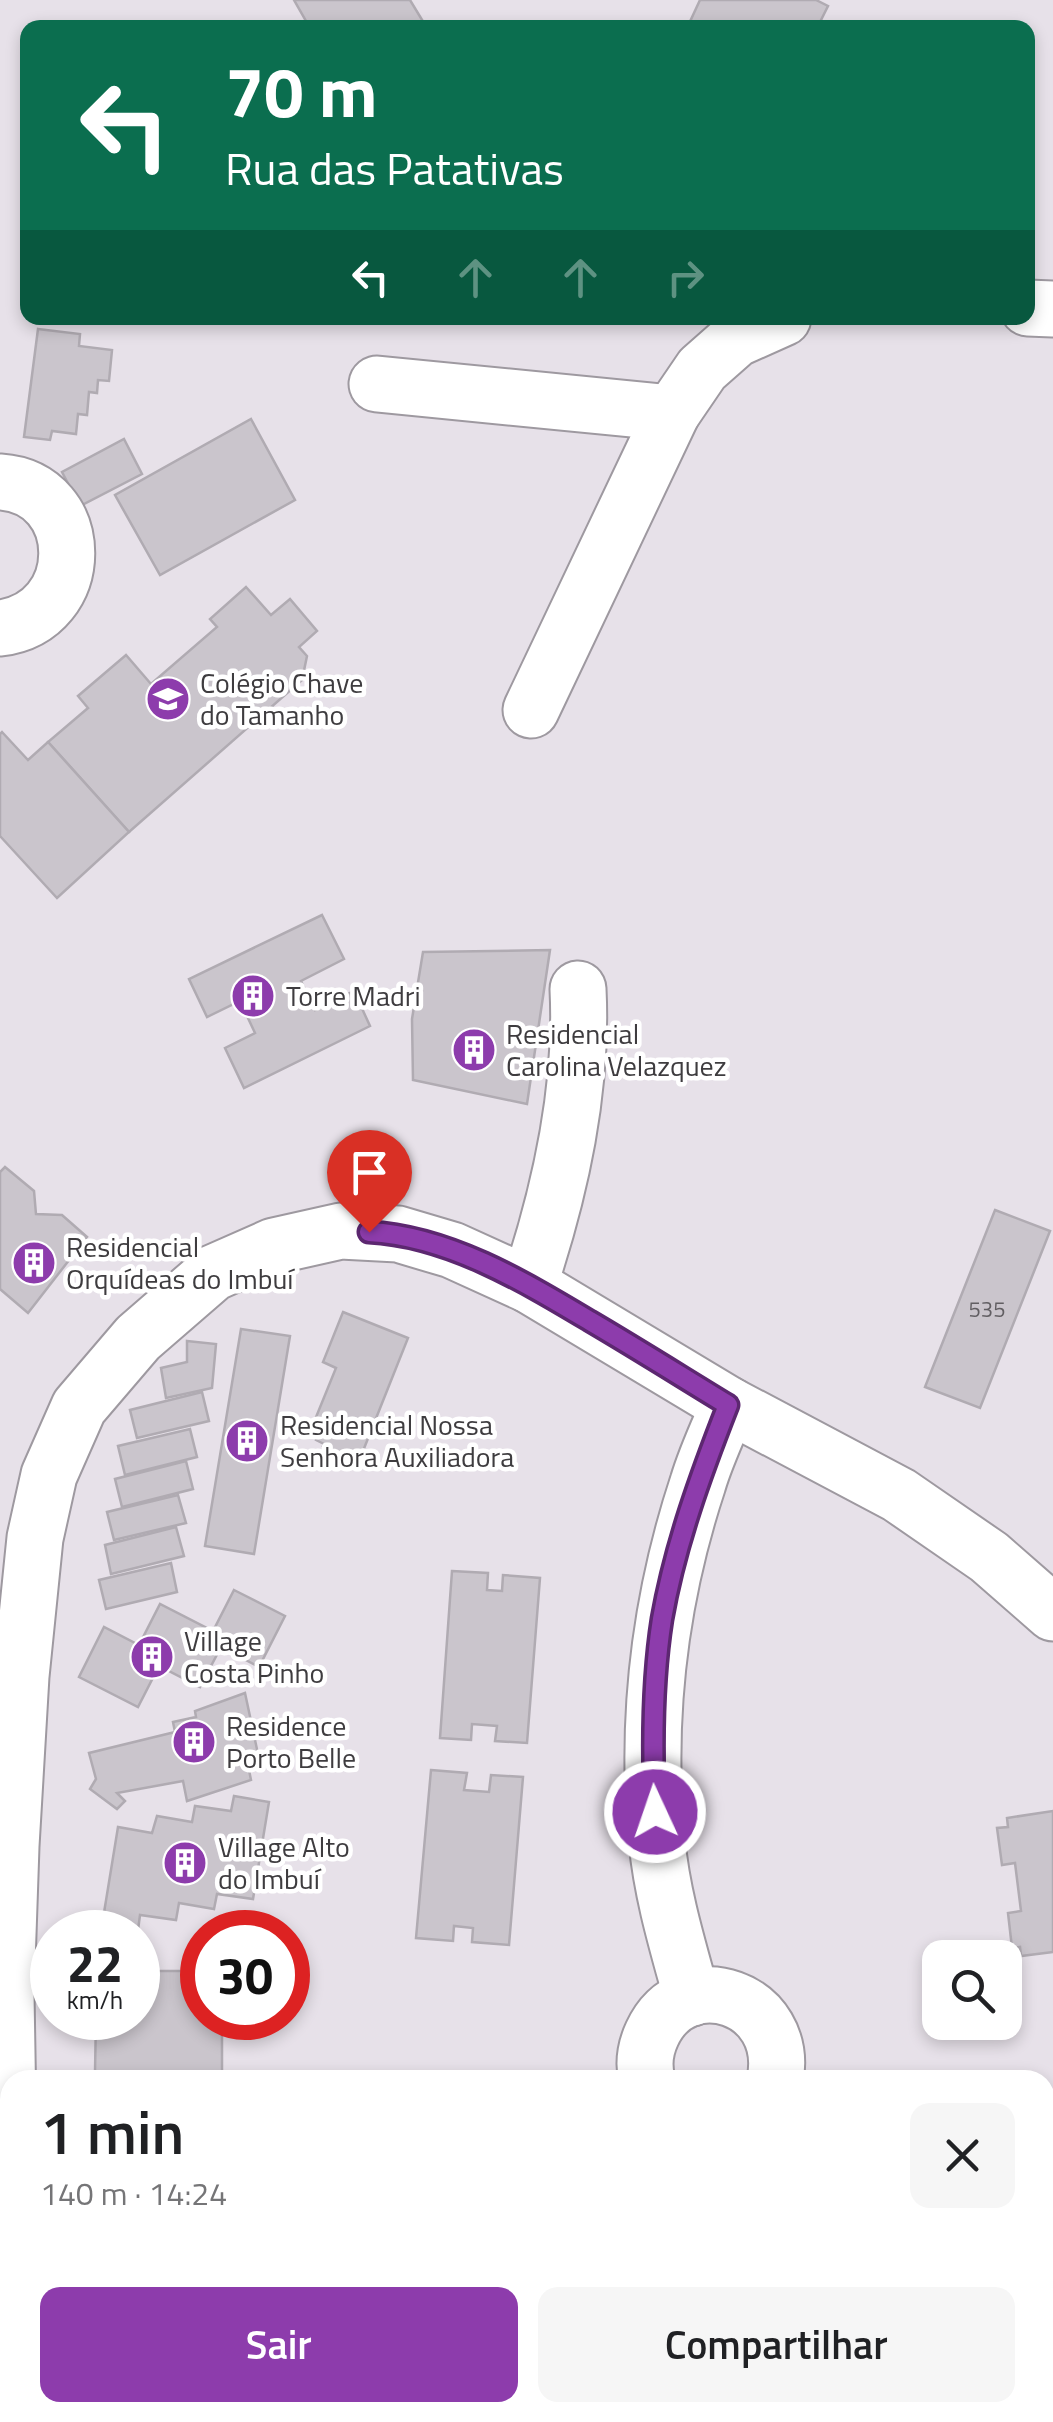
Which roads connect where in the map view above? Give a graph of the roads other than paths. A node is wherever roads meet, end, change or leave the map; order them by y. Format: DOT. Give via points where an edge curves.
graph roads {
  1 [pos="767,325"];
  2 [pos="378,384"];
  3 [pos="672,413"];
  4 [pos="0,482"];
  5 [pos="0,628"];
  6 [pos="531,710"];
  7 [pos="578,988"];
  8 [pos="530,1285"];
  9 [pos="728,1405"];
  10 [pos="1053,1613"];
  11 [pos="692,1998"];
  12 [pos="7,2070"];
  13 [pos="645,2070"];
  14 [pos="777,2070"];
  1 -- 3 [label="street" via="736,339 702,369"];
  2 -- 3 [label="street"];
  3 -- 6 [label="street"];
  4 -- 5 [label="street" via="34,492 52,508 68,554 54,599 36,616"];
  7 -- 8 [label="street" via="572,1108"];
  8 -- 9 [label="street"];
  8 -- 12 [label="street" via="398,1234 341,1231 274,1246 213,1273 138,1338 79,1407 49,1475 34,1538 21,1676"];
  9 -- 10 [label="street" via="899,1495 989,1557"];
  9 -- 11 [label="street" via="681,1539 655,1680 657,1844"];
  11 -- 13 [label="street" via="655,2026"];
  11 -- 14 [label="street" via="734,1999 752,2009 776,2044"];
}
